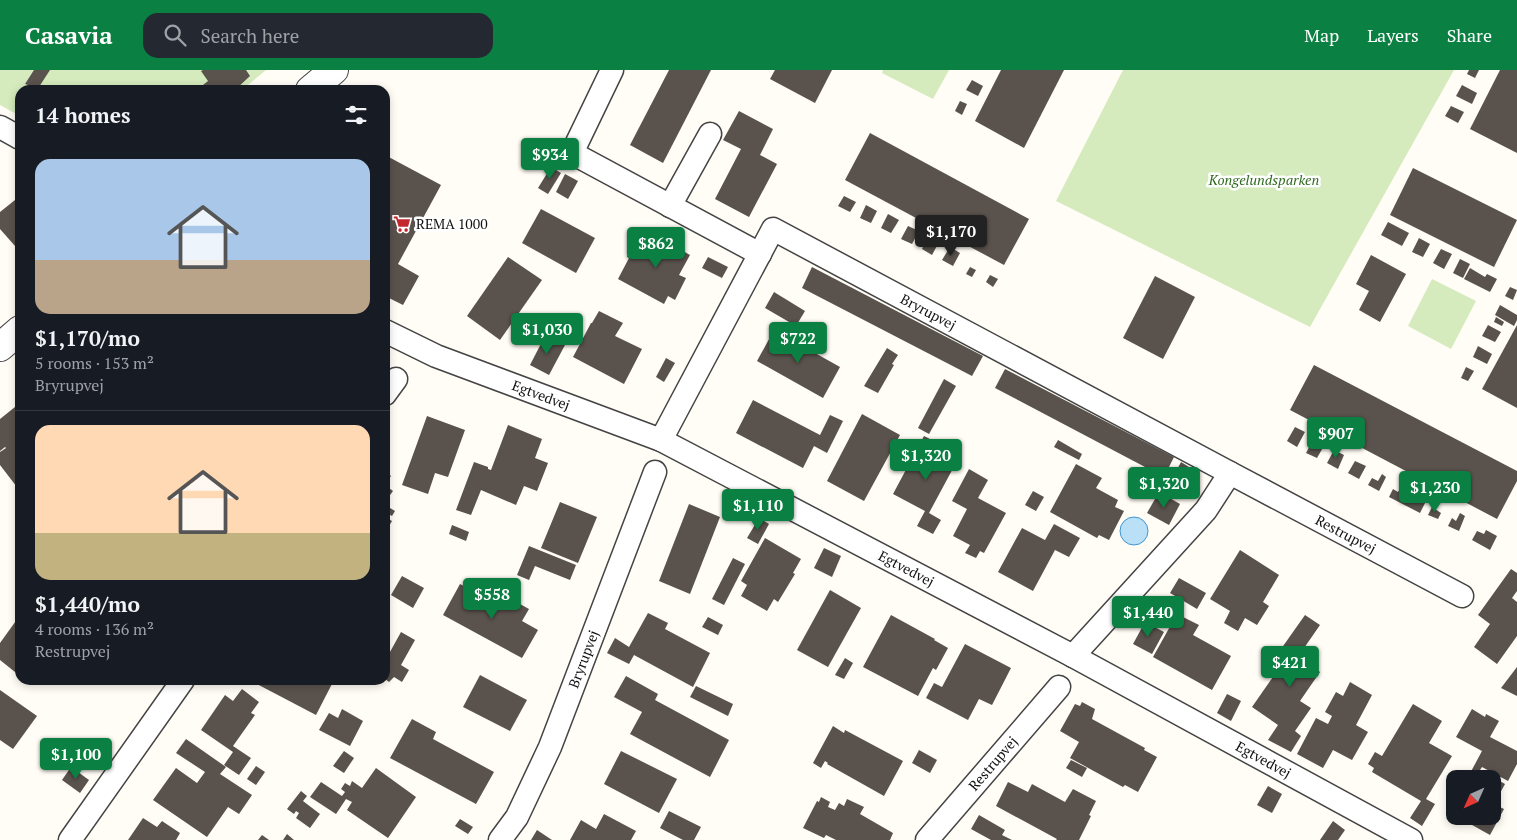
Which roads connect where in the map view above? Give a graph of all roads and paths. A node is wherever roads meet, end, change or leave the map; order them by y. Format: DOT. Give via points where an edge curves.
graph roads {
  1 [pos="334,70"];
  2 [pos="612,70"];
  3 [pos="316,85"];
  4 [pos="0,127"];
  5 [pos="710,134"];
  6 [pos="15,135"];
  7 [pos="670,206"];
  8 [pos="760,254"];
  9 [pos="390,333"];
  10 [pos="15,334"];
  11 [pos="0,347"];
  12 [pos="1109,408"];
  13 [pos="661,440"];
  14 [pos="655,472"];
  15 [pos="1230,473"];
  16 [pos="1462,596"];
  17 [pos="1073,656"];
  18 [pos="179,685"];
  19 [pos="1058,687"];
  20 [pos="70,840"];
  21 [pos="500,840"];
  22 [pos="927,840"];
  23 [pos="1411,840"];
  1 -- 3 [label="street"];
  2 -- 7 [label="street" via="572,153"];
  4 -- 6 [label="street"];
  5 -- 7 [label="street"];
  7 -- 8 [label="street"];
  8 -- 12 [label="street, Bryrupvej" via="772,229"];
  8 -- 13 [label="street, Bryrupvej"];
  9 -- 13 [label="street, Egtvedvej" via="436,356"];
  10 -- 11 [label="street"];
  12 -- 15 [label="street, Restrupvej"];
  13 -- 17 [label="street, Egtvedvej"];
  14 -- 21 [label="street, Bryrupvej" via="550,747 517,817"];
  15 -- 16 [label="street, Restrupvej"];
  15 -- 17 [label="street" via="1206,510"];
  17 -- 23 [label="street, Egtvedvej"];
  18 -- 20 [label="street"];
  19 -- 22 [label="street, Restrupvej"];
}
